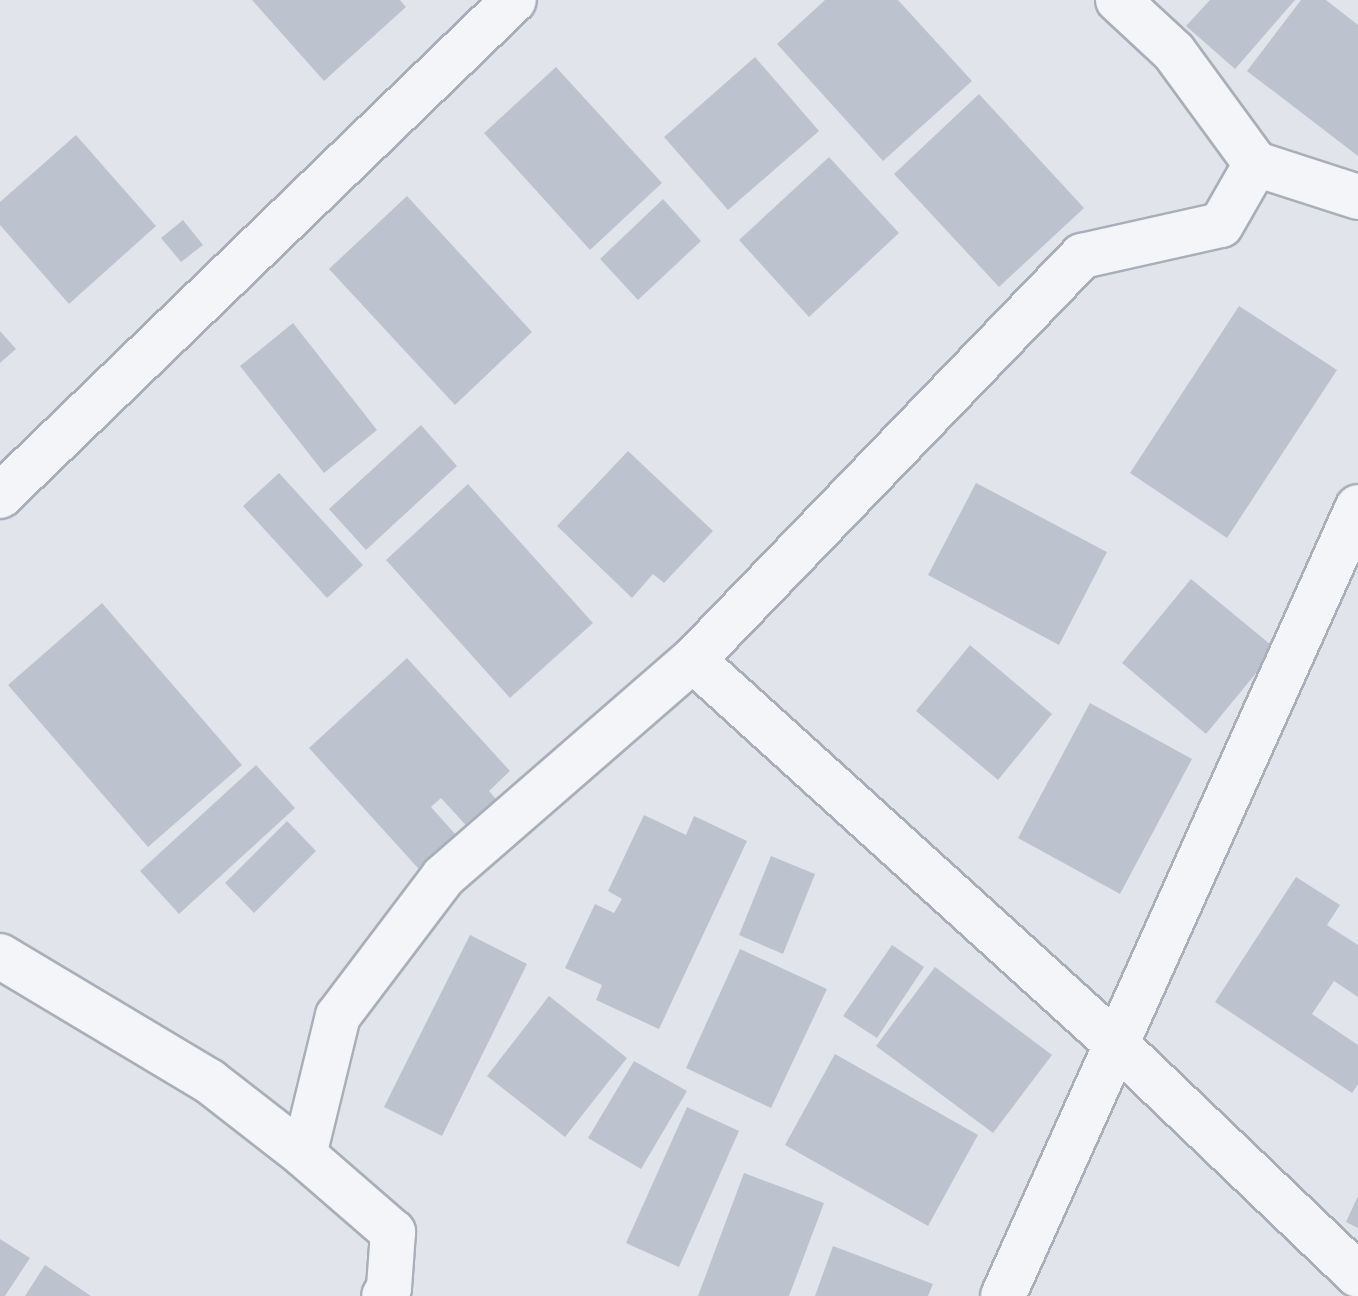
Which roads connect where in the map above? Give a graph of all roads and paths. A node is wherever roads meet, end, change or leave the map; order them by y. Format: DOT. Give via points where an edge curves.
graph roads {
  1 [pos="514,0"];
  2 [pos="1118,0"];
  3 [pos="1256,164"];
  4 [pos="1358,197"];
  5 [pos="0,496"];
  6 [pos="1358,507"];
  7 [pos="693,660"];
  8 [pos="0,956"];
  9 [pos="1114,1042"];
  10 [pos="304,1155"];
  11 [pos="1358,1275"];
  12 [pos="384,1296"];
  13 [pos="1003,1296"];
  1 -- 5 [label="street"];
  2 -- 3 [label="street" via="1174,52"];
  3 -- 4 [label="street"];
  3 -- 7 [label="street" via="1221,225 1082,256"];
  6 -- 9 [label="street"];
  7 -- 9 [label="street"];
  7 -- 10 [label="street" via="443,877 338,1016"];
  8 -- 10 [label="street" via="209,1081"];
  9 -- 11 [label="street"];
  9 -- 13 [label="street"];
  10 -- 12 [label="street" via="393,1232"];
}
